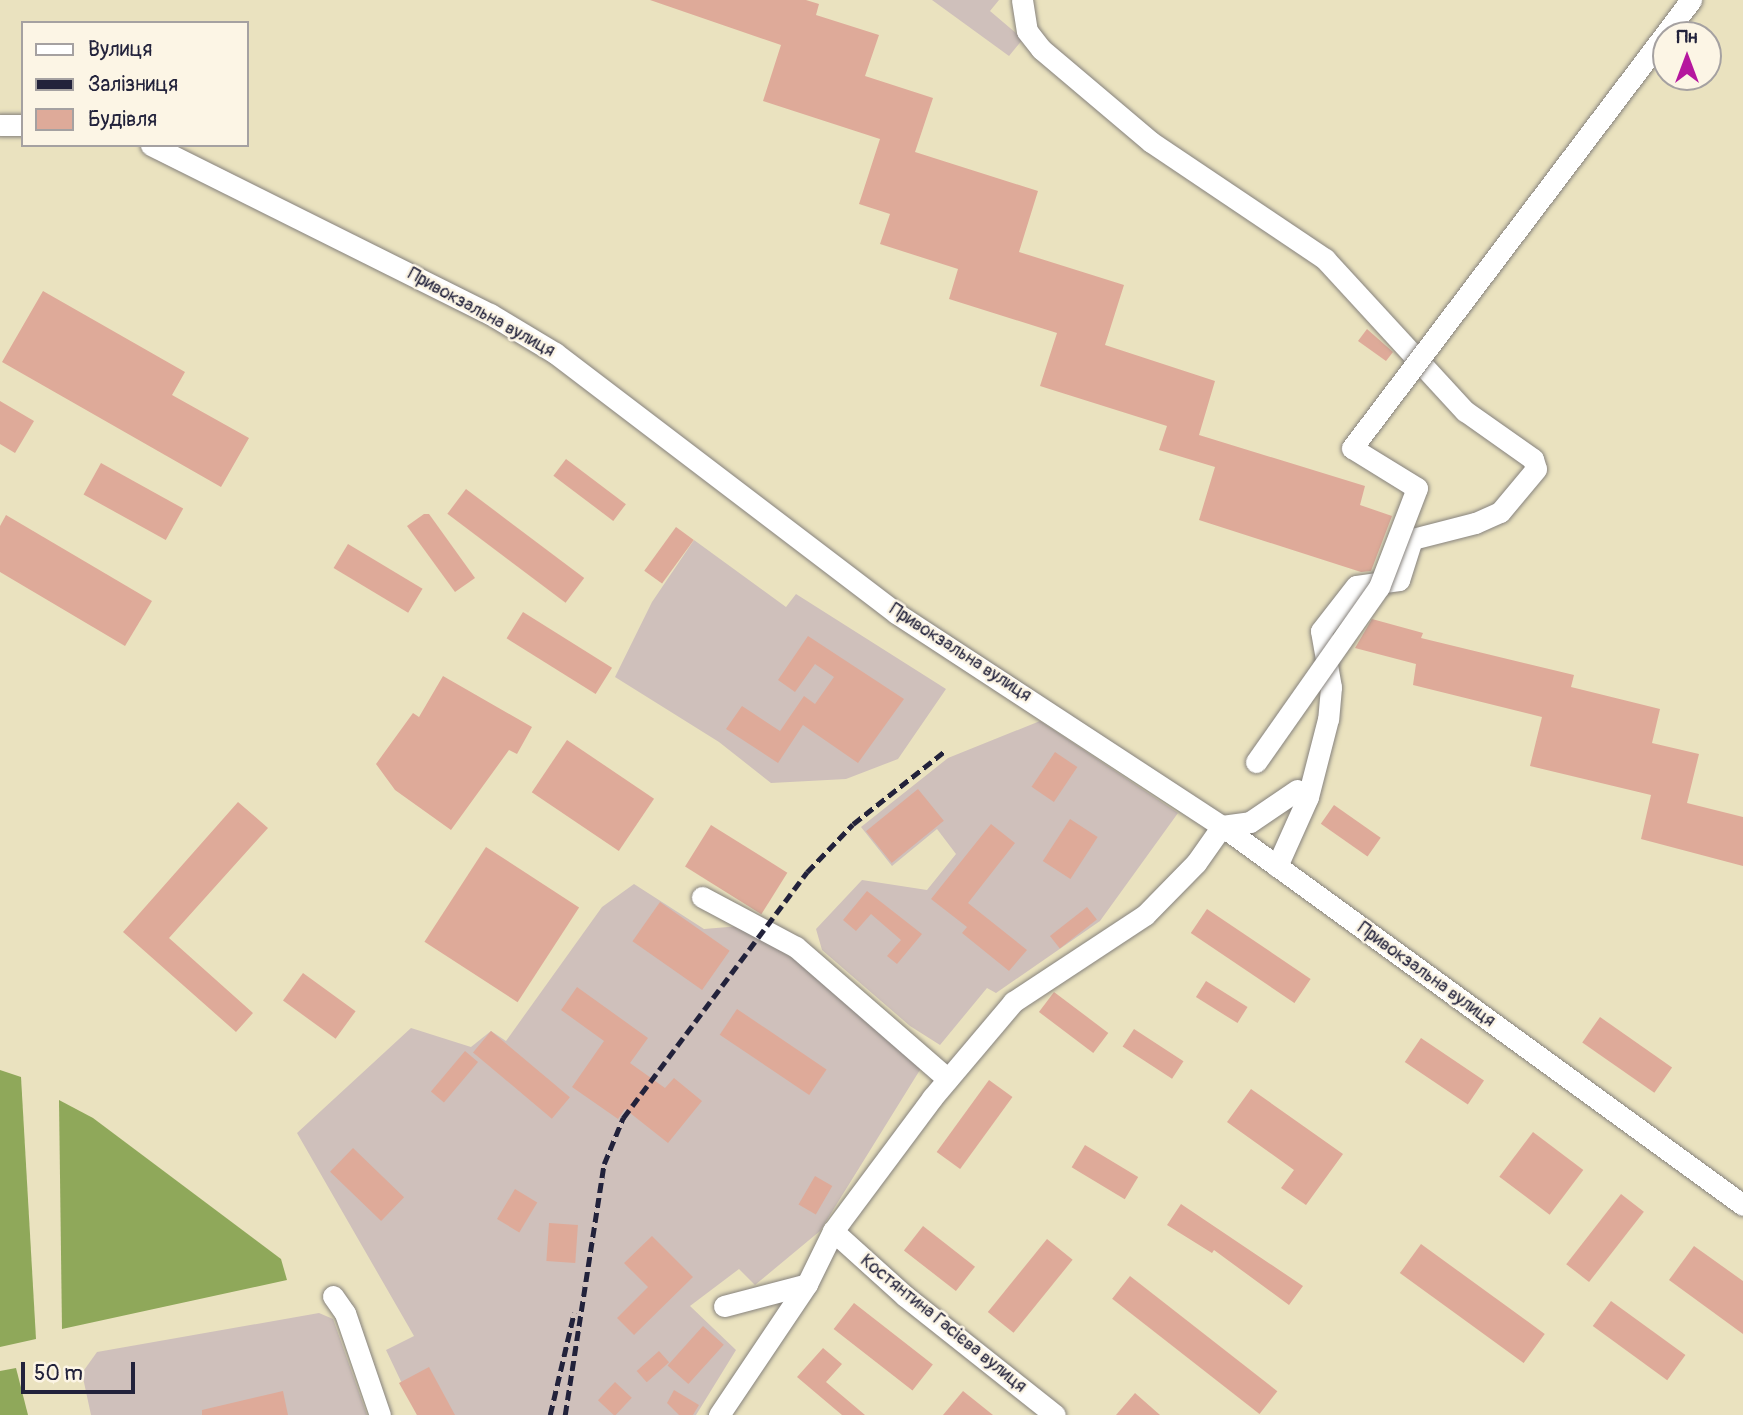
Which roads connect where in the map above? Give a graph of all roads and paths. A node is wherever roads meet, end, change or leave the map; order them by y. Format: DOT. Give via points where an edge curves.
graph roads {
  1 [pos="1022,0"];
  2 [pos="1691,0"];
  3 [pos="0,125"];
  4 [pos="21,125"];
  5 [pos="155,147"];
  6 [pos="1256,762"];
  7 [pos="1297,790"];
  8 [pos="1222,826"];
  9 [pos="1277,866"];
  10 [pos="702,897"];
  11 [pos="948,1079"];
  12 [pos="1743,1205"];
  13 [pos="833,1231"];
  14 [pos="807,1284"];
  15 [pos="333,1296"];
  16 [pos="724,1306"];
  17 [pos="380,1415"];
  18 [pos="719,1415"];
  19 [pos="1055,1415"];
  1 -- 9 [label="street" via="1027,31 1041,49 1151,142 1325,259 1465,411 1533,459 1536,470 1500,512 1412,539 1399,580 1356,586 1321,631 1331,687 1328,719 1308,797"];
  2 -- 6 [label="street, bridge" via="1352,448 1417,488 1379,587"];
  3 -- 4 [label="street"];
  5 -- 8 [label="street, Привокзальна вулиця" via="490,314 555,353 896,613"];
  7 -- 8 [label="street" via="1250,822"];
  8 -- 9 [label="street, Привокзальна вулиця"];
  8 -- 11 [label="street" via="1196,863 1145,915 1013,1002"];
  9 -- 12 [label="street, Привокзальна вулиця"];
  10 -- 11 [label="street" via="796,947"];
  11 -- 13 [label="street"];
  13 -- 14 [label="street"];
  13 -- 19 [label="street, Костянтина Гасієва вулиця" via="905,1296"];
  14 -- 16 [label="street"];
  14 -- 18 [label="street"];
  15 -- 17 [label="street" via="345,1313"];
}
